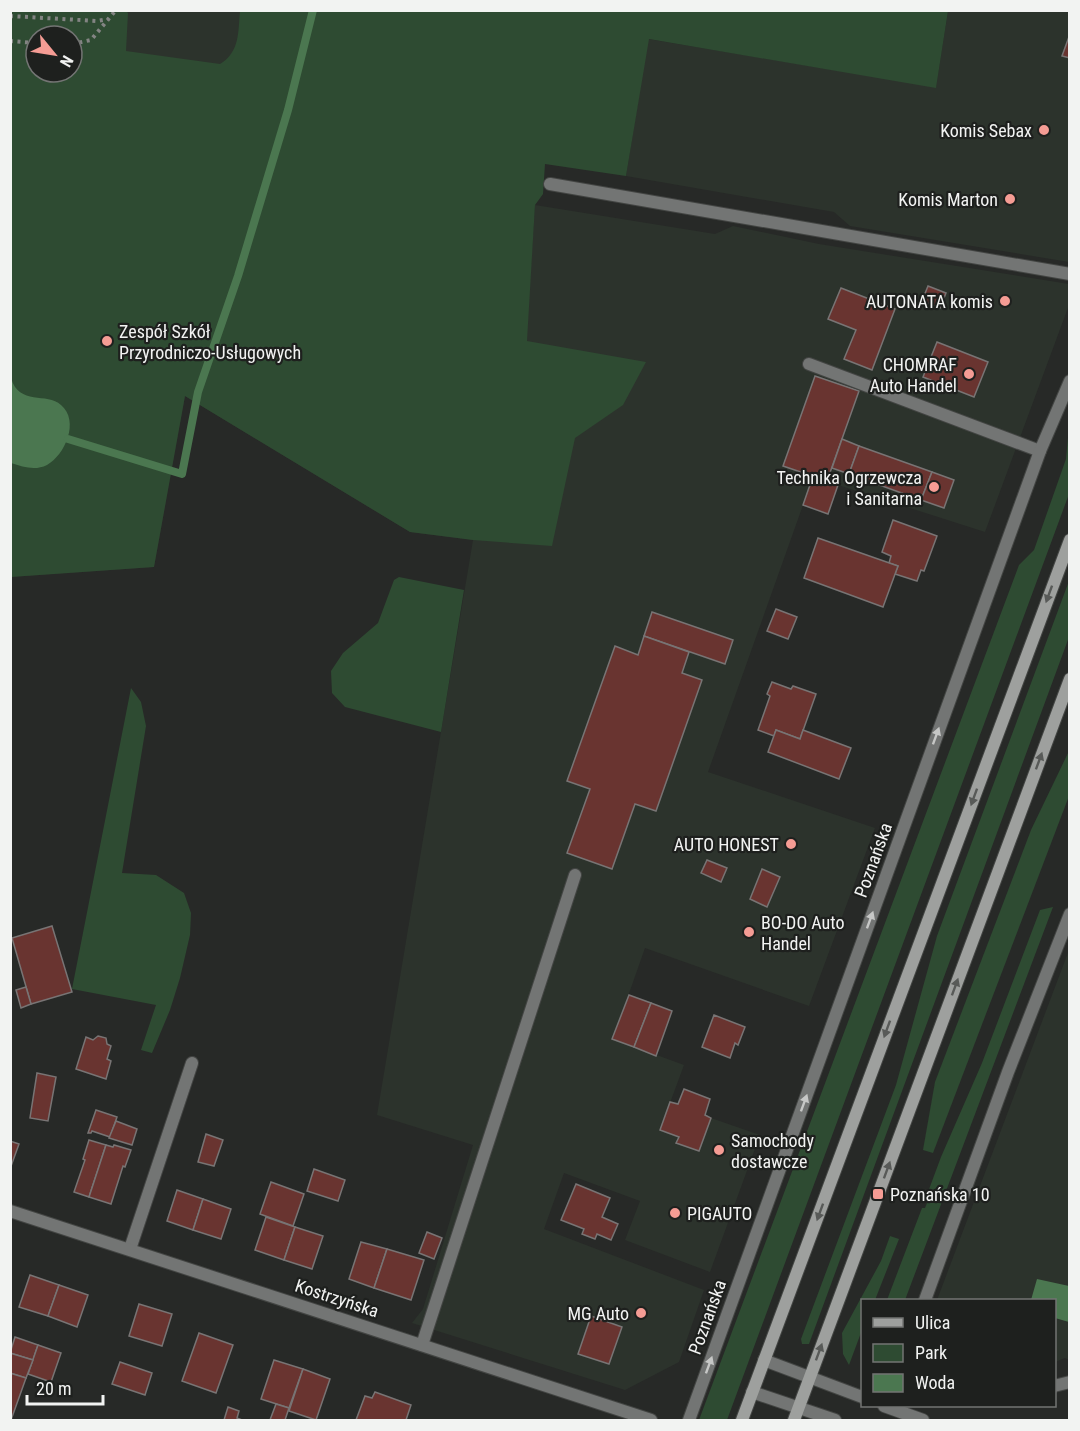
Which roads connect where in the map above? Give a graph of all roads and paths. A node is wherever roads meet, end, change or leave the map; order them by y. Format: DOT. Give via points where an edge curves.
graph roads {
  1 [pos="48,10"];
  2 [pos="116,10"];
  3 [pos="10,16"];
  4 [pos="48,18"];
  5 [pos="108,19"];
  6 [pos="84,41"];
  7 [pos="550,184"];
  8 [pos="1070,274"];
  9 [pos="809,364"];
  10 [pos="1070,381"];
  11 [pos="1040,451"];
  12 [pos="1070,540"];
  13 [pos="1070,679"];
  14 [pos="575,875"];
  15 [pos="1069,913"];
  16 [pos="192,1063"];
  17 [pos="10,1211"];
  18 [pos="130,1249"];
  19 [pos="925,1299"];
  20 [pos="422,1345"];
  21 [pos="764,1360"];
  22 [pos="810,1376"];
  23 [pos="752,1392"];
  24 [pos="861,1397"];
  25 [pos="799,1407"];
  26 [pos="887,1407"];
  27 [pos="651,1420"];
  28 [pos="689,1420"];
  29 [pos="742,1420"];
  30 [pos="794,1420"];
  31 [pos="835,1420"];
  32 [pos="923,1420"];
  1 -- 4 [label="path"];
  2 -- 5 [label="path"];
  3 -- 4 [label="path"];
  4 -- 5 [label="path"];
  5 -- 6 [label="path" via="91,40"];
  7 -- 8 [label="street"];
  9 -- 11 [label="street"];
  10 -- 11 [label="street, Poznańska"];
  28 -- 11 [label="street, Poznańska, one-way"];
  12 -- 21 [label="main road, one-way"];
  22 -- 13 [label="main road, one-way"];
  14 -- 20 [label="street"];
  15 -- 19 [label="street"];
  16 -- 18 [label="street"];
  17 -- 18 [label="street, Kostrzyńska"];
  18 -- 20 [label="street, Kostrzyńska"];
  20 -- 27 [label="street, Kostrzyńska"];
  21 -- 22 [label="street"];
  21 -- 23 [label="main road"];
  22 -- 24 [label="street"];
  22 -- 25 [label="main road"];
  23 -- 25 [label="street"];
  23 -- 29 [label="main road"];
  25 -- 30 [label="main road"];
  25 -- 31 [label="street"];
  26 -- 32 [label="street"];
}
